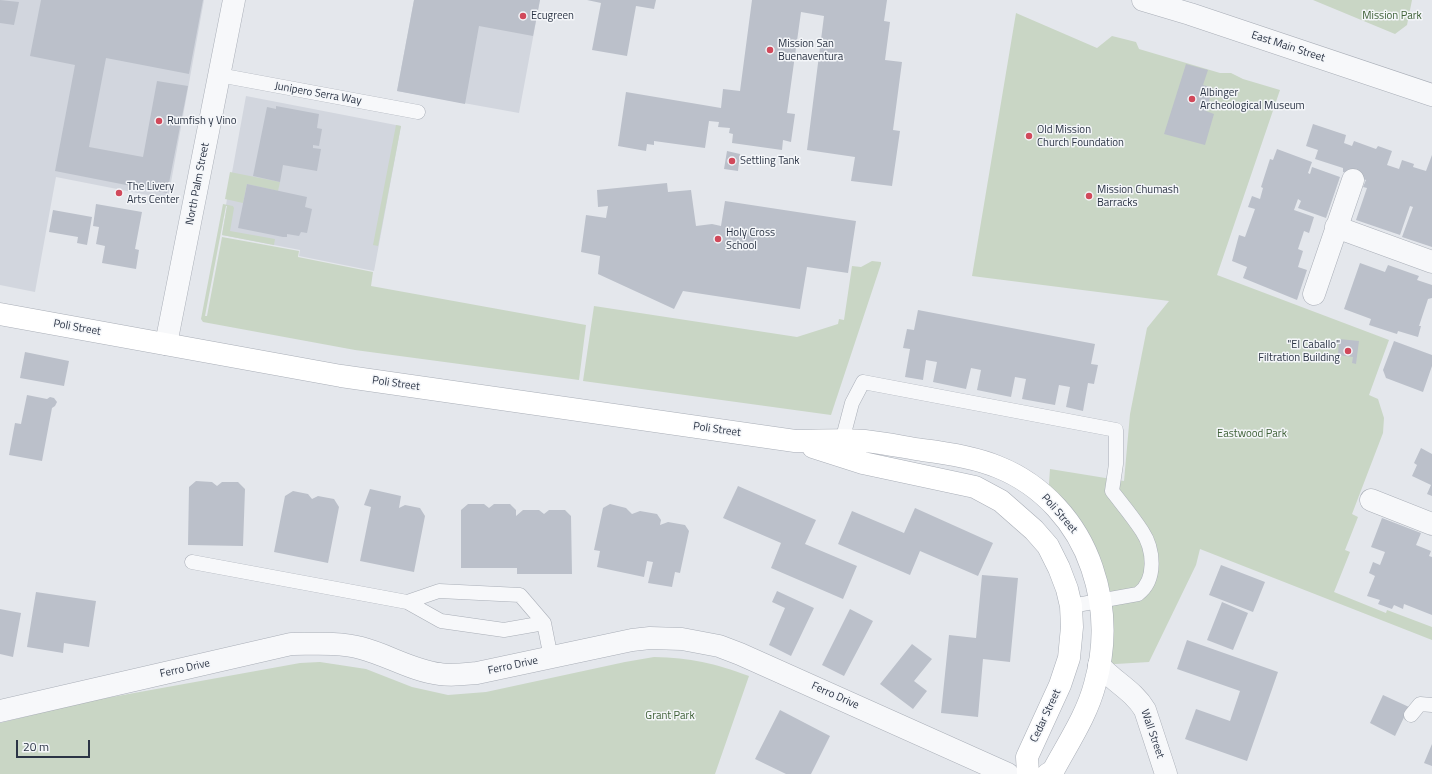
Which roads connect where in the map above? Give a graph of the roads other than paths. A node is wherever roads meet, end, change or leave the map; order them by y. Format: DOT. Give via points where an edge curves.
graph roads {
  1 [pos="234,0"];
  2 [pos="1143,0"];
  3 [pos="219,75"];
  4 [pos="1432,95"];
  5 [pos="418,112"];
  6 [pos="1352,180"];
  7 [pos="1336,227"];
  8 [pos="1432,262"];
  9 [pos="1314,294"];
  10 [pos="0,314"];
  11 [pos="166,344"];
  12 [pos="795,441"];
  13 [pos="842,441"];
  14 [pos="1371,500"];
  15 [pos="1432,524"];
  16 [pos="192,562"];
  17 [pos="1101,600"];
  18 [pos="407,602"];
  19 [pos="1071,606"];
  20 [pos="544,622"];
  21 [pos="551,658"];
  22 [pos="1069,658"];
  23 [pos="1100,665"];
  24 [pos="1432,705"];
  25 [pos="0,712"];
  26 [pos="1411,715"];
  27 [pos="1008,774"];
  28 [pos="1028,774"];
  29 [pos="1048,774"];
  30 [pos="1166,774"];
  1 -- 3 [label="street, North Palm Street"];
  2 -- 4 [label="street, East Main Street"];
  3 -- 5 [label="lane, Junipero Serra Way"];
  3 -- 11 [label="street, North Palm Street"];
  6 -- 7 [label="street"];
  7 -- 8 [label="street"];
  7 -- 9 [label="street"];
  10 -- 11 [label="main road, Poli Street"];
  11 -- 12 [label="main road, Poli Street" via="341,376"];
  12 -- 13 [label="main road, Poli Street"];
  12 -- 19 [label="main road, Poli Street" via="863,463 962,483 995,497 1034,530 1048,546 1068,589"];
  13 -- 17 [label="main road, Poli Street" via="864,441 952,454 992,464 1015,475 1048,498 1071,524 1082,541"];
  13 -- 17 [label="lane" via="852,403 863,382 1116,430 1116,464 1112,491 1143,532 1152,559 1150,580 1145,589 1138,594"];
  14 -- 15 [label="street"];
  16 -- 18 [label="lane"];
  17 -- 19 [label="lane"];
  17 -- 23 [label="main road, Poli Street" via="1103,620"];
  18 -- 20 [label="lane" via="441,620 504,630"];
  18 -- 20 [label="lane" via="439,591 520,595"];
  19 -- 22 [label="main road, Poli Street"];
  20 -- 21 [label="lane"];
  21 -- 25 [label="street, Ferro Drive" via="456,675 424,671 360,648 334,644 291,644"];
  21 -- 27 [label="street, Ferro Drive" via="650,638 682,639 719,646"];
  22 -- 28 [label="main road, Cedar Street" via="1060,685 1027,757"];
  23 -- 29 [label="main road" via="1085,711 1053,771"];
  23 -- 30 [label="street, Wall Street" via="1108,676 1132,693 1142,704"];
  24 -- 26 [label="lane" via="1420,704"];
}
